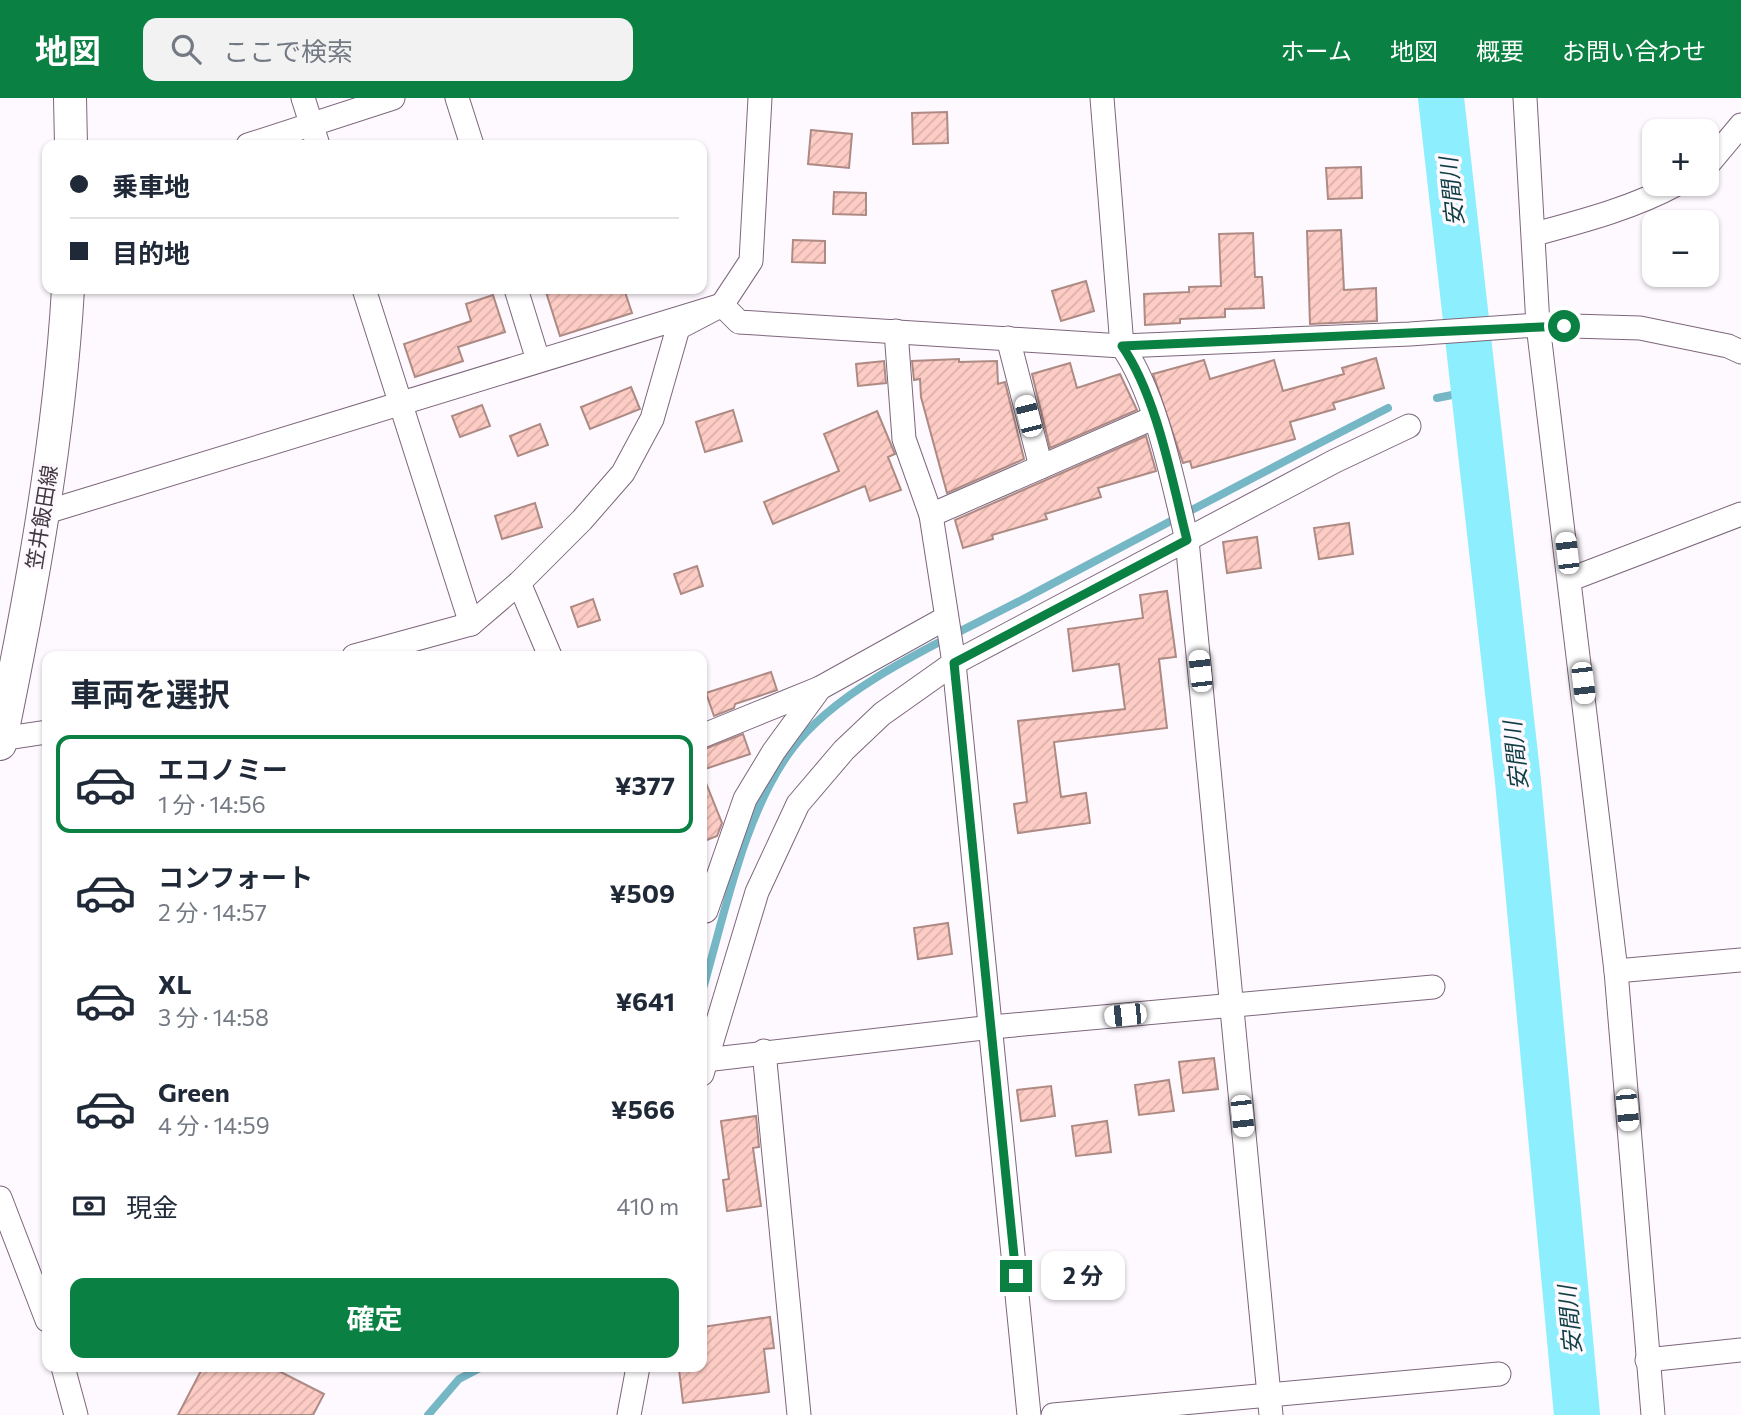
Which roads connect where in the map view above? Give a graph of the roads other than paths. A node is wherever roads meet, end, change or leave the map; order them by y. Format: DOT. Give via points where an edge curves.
graph roads {
  1 [pos="70,98"];
  2 [pos="303,98"];
  3 [pos="393,98"];
  4 [pos="457,98"];
  5 [pos="760,98"];
  6 [pos="1102,98"];
  7 [pos="1525,98"];
  8 [pos="1741,125"];
  9 [pos="314,135"];
  10 [pos="71,140"];
  11 [pos="281,140"];
  12 [pos="470,140"];
  13 [pos="1719,151"];
  14 [pos="1653,196"];
  15 [pos="1535,234"];
  16 [pos="68,294"];
  17 [pos="366,294"];
  18 [pos="518,294"];
  19 [pos="722,305"];
  20 [pos="1530,326"];
  21 [pos="896,331"];
  22 [pos="1008,338"];
  23 [pos="1122,346"];
  24 [pos="1741,352"];
  25 [pos="538,360"];
  26 [pos="401,404"];
  27 [pos="1153,418"];
  28 [pos="1409,426"];
  29 [pos="1041,467"];
  30 [pos="43,513"];
  31 [pos="1741,514"];
  32 [pos="931,516"];
  33 [pos="1186,536"];
  34 [pos="1571,579"];
  35 [pos="519,583"];
  36 [pos="946,620"];
  37 [pos="471,624"];
  38 [pos="372,651"];
  39 [pos="548,651"];
  40 [pos="953,659"];
  41 [pos="820,688"];
  42 [pos="42,733"];
  43 [pos="707,734"];
  44 [pos="0,741"];
  45 [pos="707,908"];
  46 [pos="1741,960"];
  47 [pos="1616,971"];
  48 [pos="1433,987"];
  49 [pos="1232,1005"];
  50 [pos="992,1027"];
  51 [pos="764,1051"];
  52 [pos="707,1057"];
  53 [pos="707,1066"];
  54 [pos="0,1198"];
  55 [pos="42,1307"];
  56 [pos="1741,1350"];
  57 [pos="1647,1360"];
  58 [pos="64,1372"];
  59 [pos="637,1372"];
  60 [pos="1499,1374"];
  61 [pos="1270,1405"];
  62 [pos="76,1415"];
  63 [pos="629,1415"];
  64 [pos="799,1415"];
  65 [pos="1028,1415"];
  66 [pos="1053,1415"];
  67 [pos="1653,1415"];
  1 -- 10 [label="main road"];
  2 -- 9 [label="street"];
  3 -- 9 [label="street"];
  4 -- 12 [label="street"];
  5 -- 19 [label="street" via="751,261"];
  6 -- 23 [label="street"];
  7 -- 15 [label="street"];
  8 -- 13 [label="street"];
  9 -- 11 [label="street"];
  14 -- 15 [label="street"];
  15 -- 20 [label="street"];
  16 -- 30 [label="main road, 笠井飯田線"];
  17 -- 26 [label="street"];
  18 -- 25 [label="street"];
  19 -- 21 [label="street" via="739,323"];
  19 -- 25 [label="street"];
  19 -- 35 [label="street" via="678,328 652,419 623,472"];
  20 -- 23 [label="street"];
  20 -- 24 [label="street" via="1640,328"];
  20 -- 34 [label="street"];
  21 -- 22 [label="street"];
  21 -- 32 [label="street" via="904,439"];
  22 -- 23 [label="street"];
  22 -- 29 [label="street"];
  23 -- 27 [label="street" via="1136,366"];
  25 -- 26 [label="street"];
  26 -- 30 [label="street"];
  26 -- 37 [label="street"];
  27 -- 29 [label="street"];
  27 -- 33 [label="street"];
  28 -- 33 [label="street"];
  29 -- 32 [label="street"];
  30 -- 44 [label="main road, 笠井飯田線"];
  31 -- 34 [label="street"];
  32 -- 36 [label="street"];
  33 -- 40 [label="street"];
  33 -- 49 [label="street"];
  34 -- 47 [label="street"];
  35 -- 37 [label="street"];
  35 -- 39 [label="street"];
  36 -- 40 [label="street"];
  36 -- 41 [label="street"];
  37 -- 38 [label="street"];
  40 -- 50 [label="street"];
  40 -- 52 [label="street" via="882,714 798,804 757,891"];
  41 -- 43 [label="street"];
  41 -- 45 [label="street" via="745,799"];
  42 -- 44 [label="street"];
  46 -- 47 [label="street"];
  47 -- 57 [label="street"];
  48 -- 49 [label="street"];
  49 -- 50 [label="street"];
  49 -- 61 [label="street"];
  50 -- 51 [label="street"];
  50 -- 65 [label="street"];
  51 -- 53 [label="street"];
  51 -- 64 [label="street"];
  54 -- 55 [label="street"];
  56 -- 57 [label="street"];
  57 -- 67 [label="street"];
  58 -- 62 [label="street"];
  59 -- 63 [label="street"];
  60 -- 61 [label="street"];
  61 -- 66 [label="street"];
}
